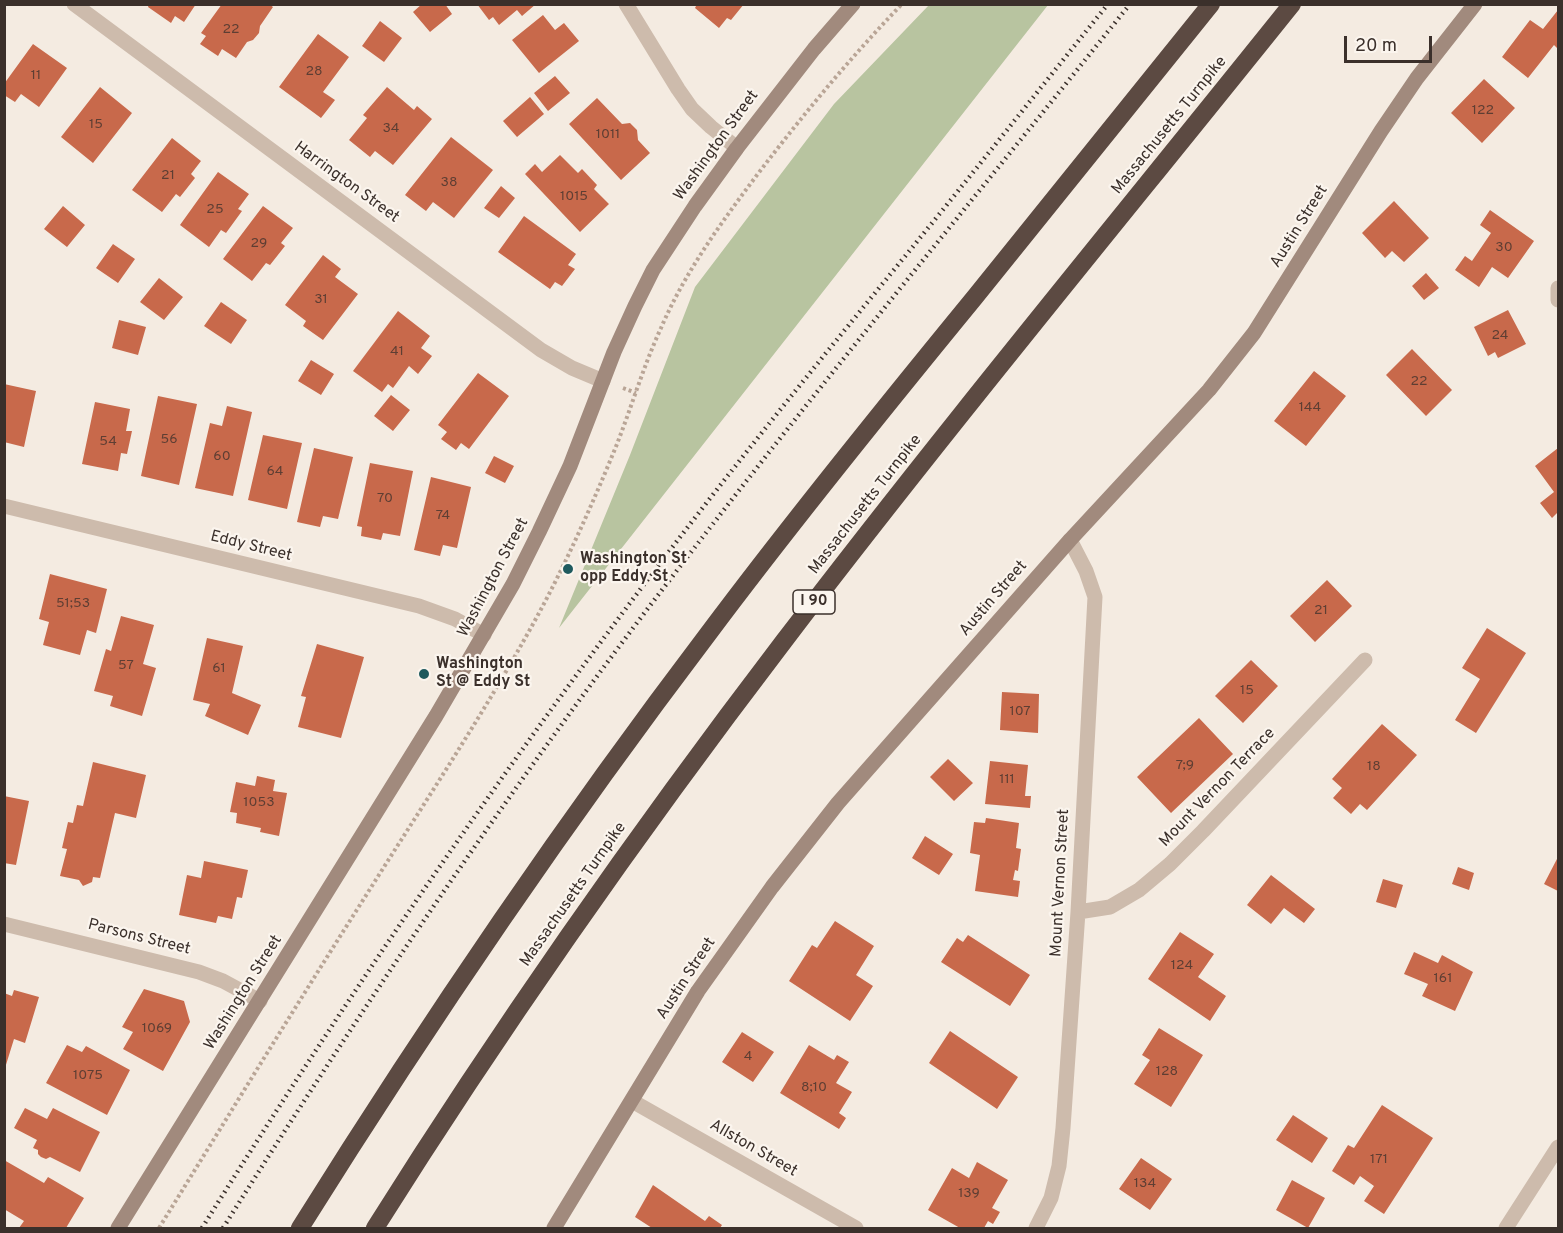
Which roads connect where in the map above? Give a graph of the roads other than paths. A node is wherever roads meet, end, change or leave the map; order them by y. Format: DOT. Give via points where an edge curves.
graph roads {
  1 [pos="74,4"];
  2 [pos="626,4"];
  3 [pos="853,4"];
  4 [pos="1211,4"];
  5 [pos="1292,4"];
  6 [pos="1475,4"];
  7 [pos="737,148"];
  8 [pos="1558,288"];
  9 [pos="1558,300"];
  10 [pos="603,381"];
  11 [pos="4,506"];
  12 [pos="1070,540"];
  13 [pos="484,634"];
  14 [pos="1365,660"];
  15 [pos="1078,912"];
  16 [pos="4,924"];
  17 [pos="260,1001"];
  18 [pos="632,1101"];
  19 [pos="1558,1147"];
  20 [pos="118,1228"];
  21 [pos="300,1228"];
  22 [pos="375,1228"];
  23 [pos="554,1228"];
  24 [pos="856,1228"];
  25 [pos="1036,1228"];
  26 [pos="1506,1228"];
  1 -- 10 [label="street, Harrington Street" via="541,350"];
  2 -- 7 [label="street" via="689,104"];
  3 -- 7 [label="main road, Washington Street"];
  4 -- 21 [label="highway" via="707,634 504,916"];
  5 -- 22 [label="highway, Massachusetts Turnpike / I 90" via="784,641 531,990"];
  6 -- 12 [label="main road, Austin Street" via="1381,131 1254,333 1209,390"];
  7 -- 10 [label="main road, Washington Street" via="653,270"];
  8 -- 9 [label="street"];
  10 -- 13 [label="main road, Washington Street" via="555,499"];
  11 -- 13 [label="street, Eddy Street" via="419,606"];
  12 -- 15 [label="street, Mount Vernon Street" via="1095,597"];
  12 -- 18 [label="main road, Austin Street" via="831,812 772,887 698,991"];
  13 -- 17 [label="main road, Washington Street"];
  14 -- 15 [label="street, Mount Vernon Terrace" via="1170,864 1110,907"];
  15 -- 25 [label="street, Mount Vernon Street" via="1059,1166 1051,1198"];
  16 -- 17 [label="street, Parsons Street" via="199,972"];
  17 -- 20 [label="main road, Washington Street"];
  18 -- 23 [label="main road, Austin Street"];
  18 -- 24 [label="street, Allston Street"];
  19 -- 26 [label="street"];
}
